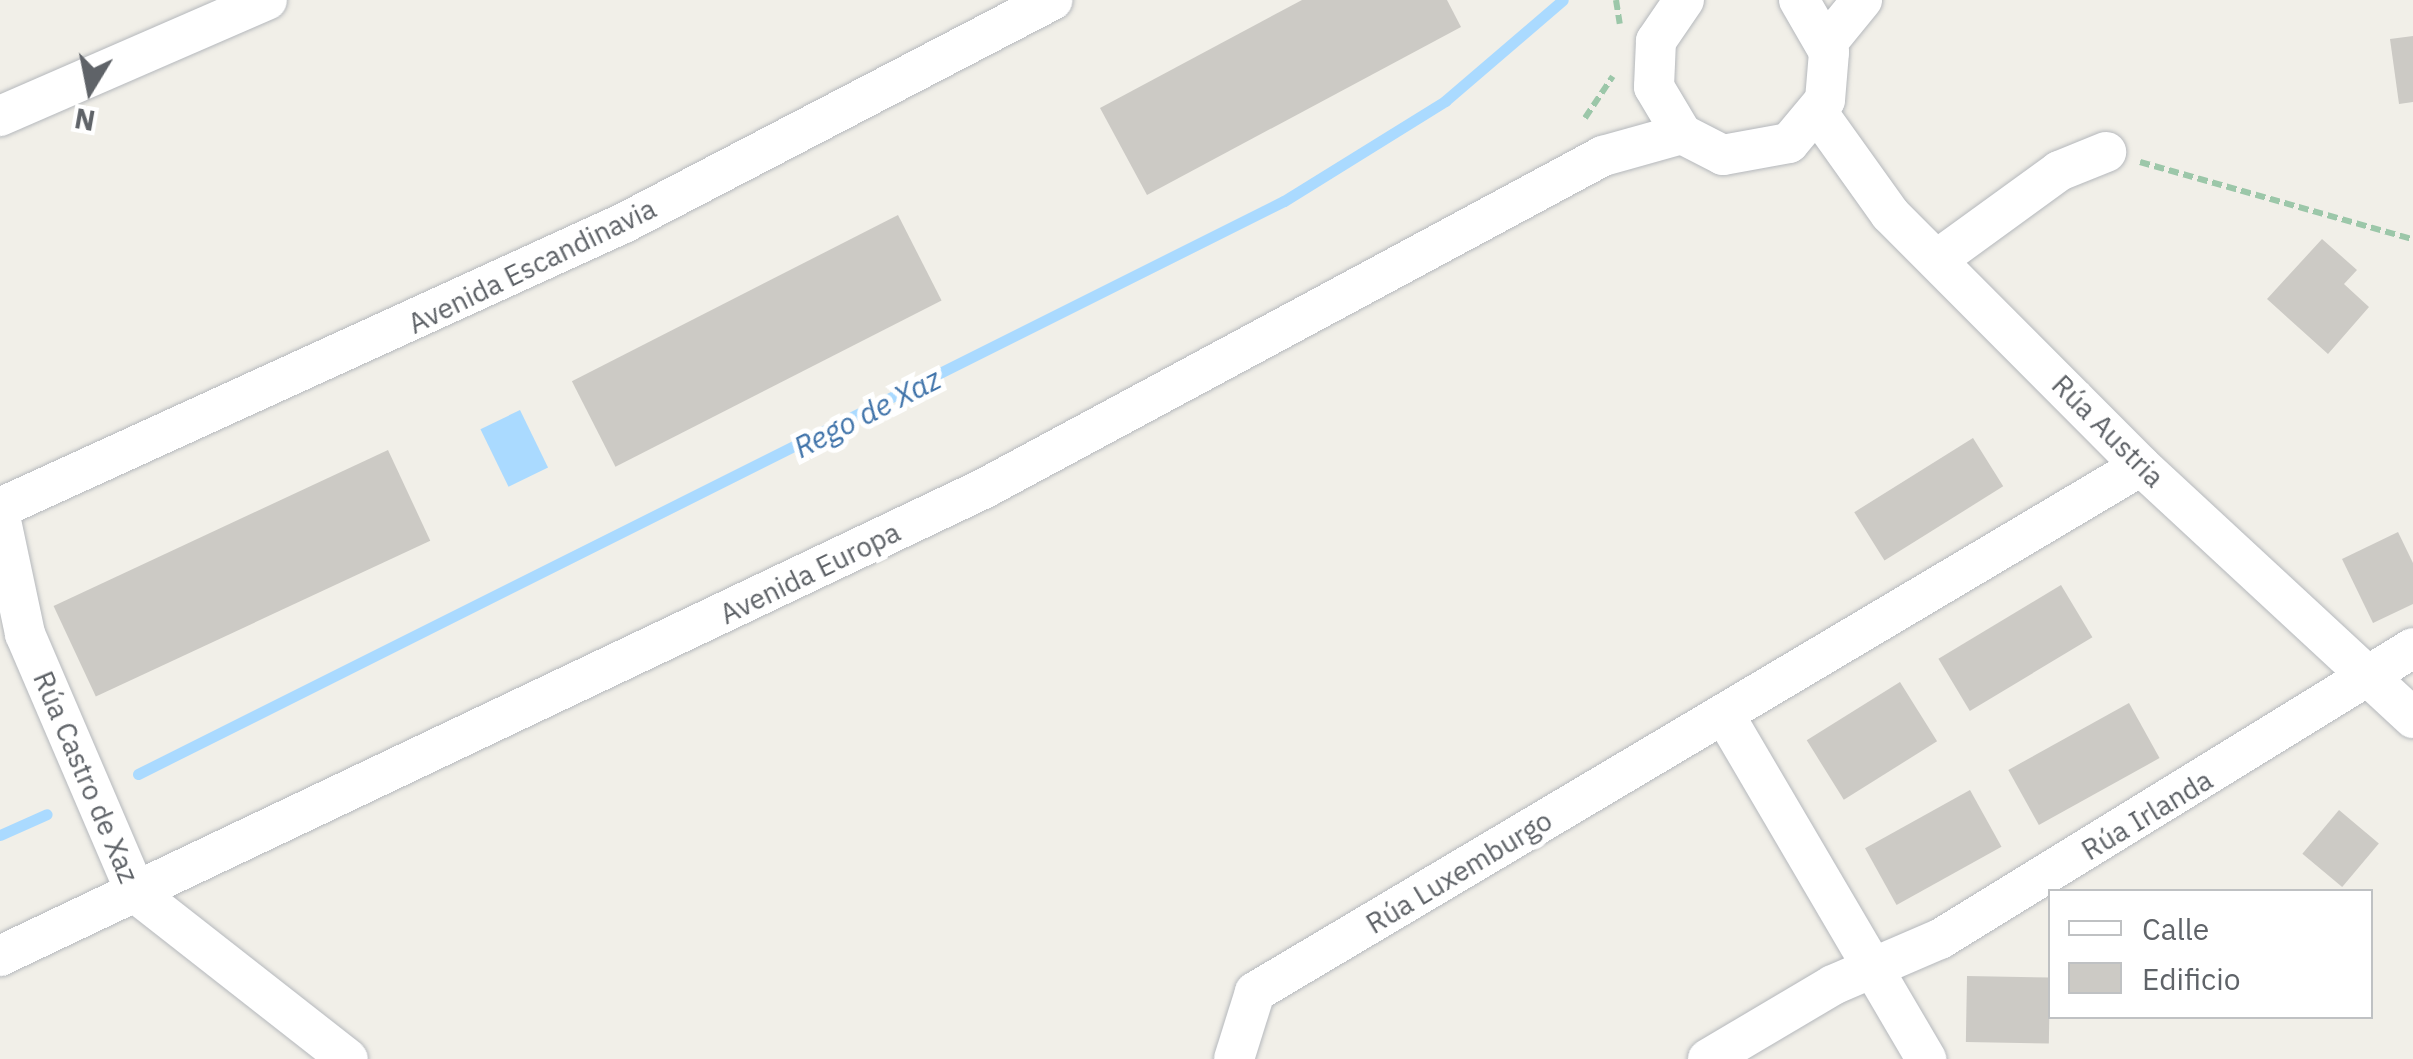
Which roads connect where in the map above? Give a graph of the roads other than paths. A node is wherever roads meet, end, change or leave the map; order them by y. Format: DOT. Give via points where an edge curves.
graph roads {
  1 [pos="268,0"];
  2 [pos="1053,0"];
  3 [pos="1802,0"];
  4 [pos="1862,0"];
  5 [pos="1667,9"];
  6 [pos="1826,44"];
  7 [pos="1660,99"];
  8 [pos="1818,112"];
  9 [pos="0,116"];
  10 [pos="1682,134"];
  11 [pos="1788,143"];
  12 [pos="2106,152"];
  13 [pos="1604,156"];
  14 [pos="1856,178"];
  15 [pos="1938,259"];
  16 [pos="2141,466"];
  17 [pos="0,508"];
  18 [pos="0,516"];
  19 [pos="2413,648"];
  20 [pos="2369,676"];
  21 [pos="1725,716"];
  22 [pos="2413,718"];
  23 [pos="136,893"];
  24 [pos="0,956"];
  25 [pos="1875,970"];
  26 [pos="348,1059"];
  27 [pos="1234,1059"];
  28 [pos="1708,1059"];
  29 [pos="1926,1059"];
  1 -- 9 [label="street"];
  2 -- 17 [label="street, Avenida Escandinavia" via="608,231"];
  3 -- 6 [label="street"];
  4 -- 6 [label="street"];
  5 -- 7 [label="street" via="1652,64"];
  6 -- 8 [label="street" via="1830,78"];
  7 -- 10 [label="street"];
  7 -- 13 [label="street, Avenida Europa"];
  8 -- 11 [label="street"];
  8 -- 14 [label="street, Rúa Austria"];
  10 -- 11 [label="street" via="1723,155"];
  10 -- 13 [label="street, Avenida Europa"];
  11 -- 14 [label="street, Rúa Austria"];
  12 -- 15 [label="street" via="2059,172"];
  13 -- 23 [label="street, Avenida Europa" via="1002,479"];
  14 -- 15 [label="street, Rúa Austria"];
  15 -- 16 [label="street, Rúa Austria"];
  16 -- 20 [label="street, Rúa Austria"];
  16 -- 21 [label="street, Rúa Luxemburgo"];
  18 -- 23 [label="street, Rúa Castro de Xaz" via="24,634"];
  19 -- 20 [label="street, Rúa Irlanda"];
  20 -- 22 [label="street, Rúa Austria"];
  20 -- 25 [label="street, Rúa Irlanda"];
  21 -- 25 [label="street"];
  21 -- 27 [label="street, Rúa Luxemburgo" via="1255,992"];
  23 -- 24 [label="street, Avenida Europa"];
  23 -- 26 [label="street, Rúa Castro de Xaz"];
  25 -- 28 [label="street, Rúa Irlanda"];
  25 -- 29 [label="street"];
}
